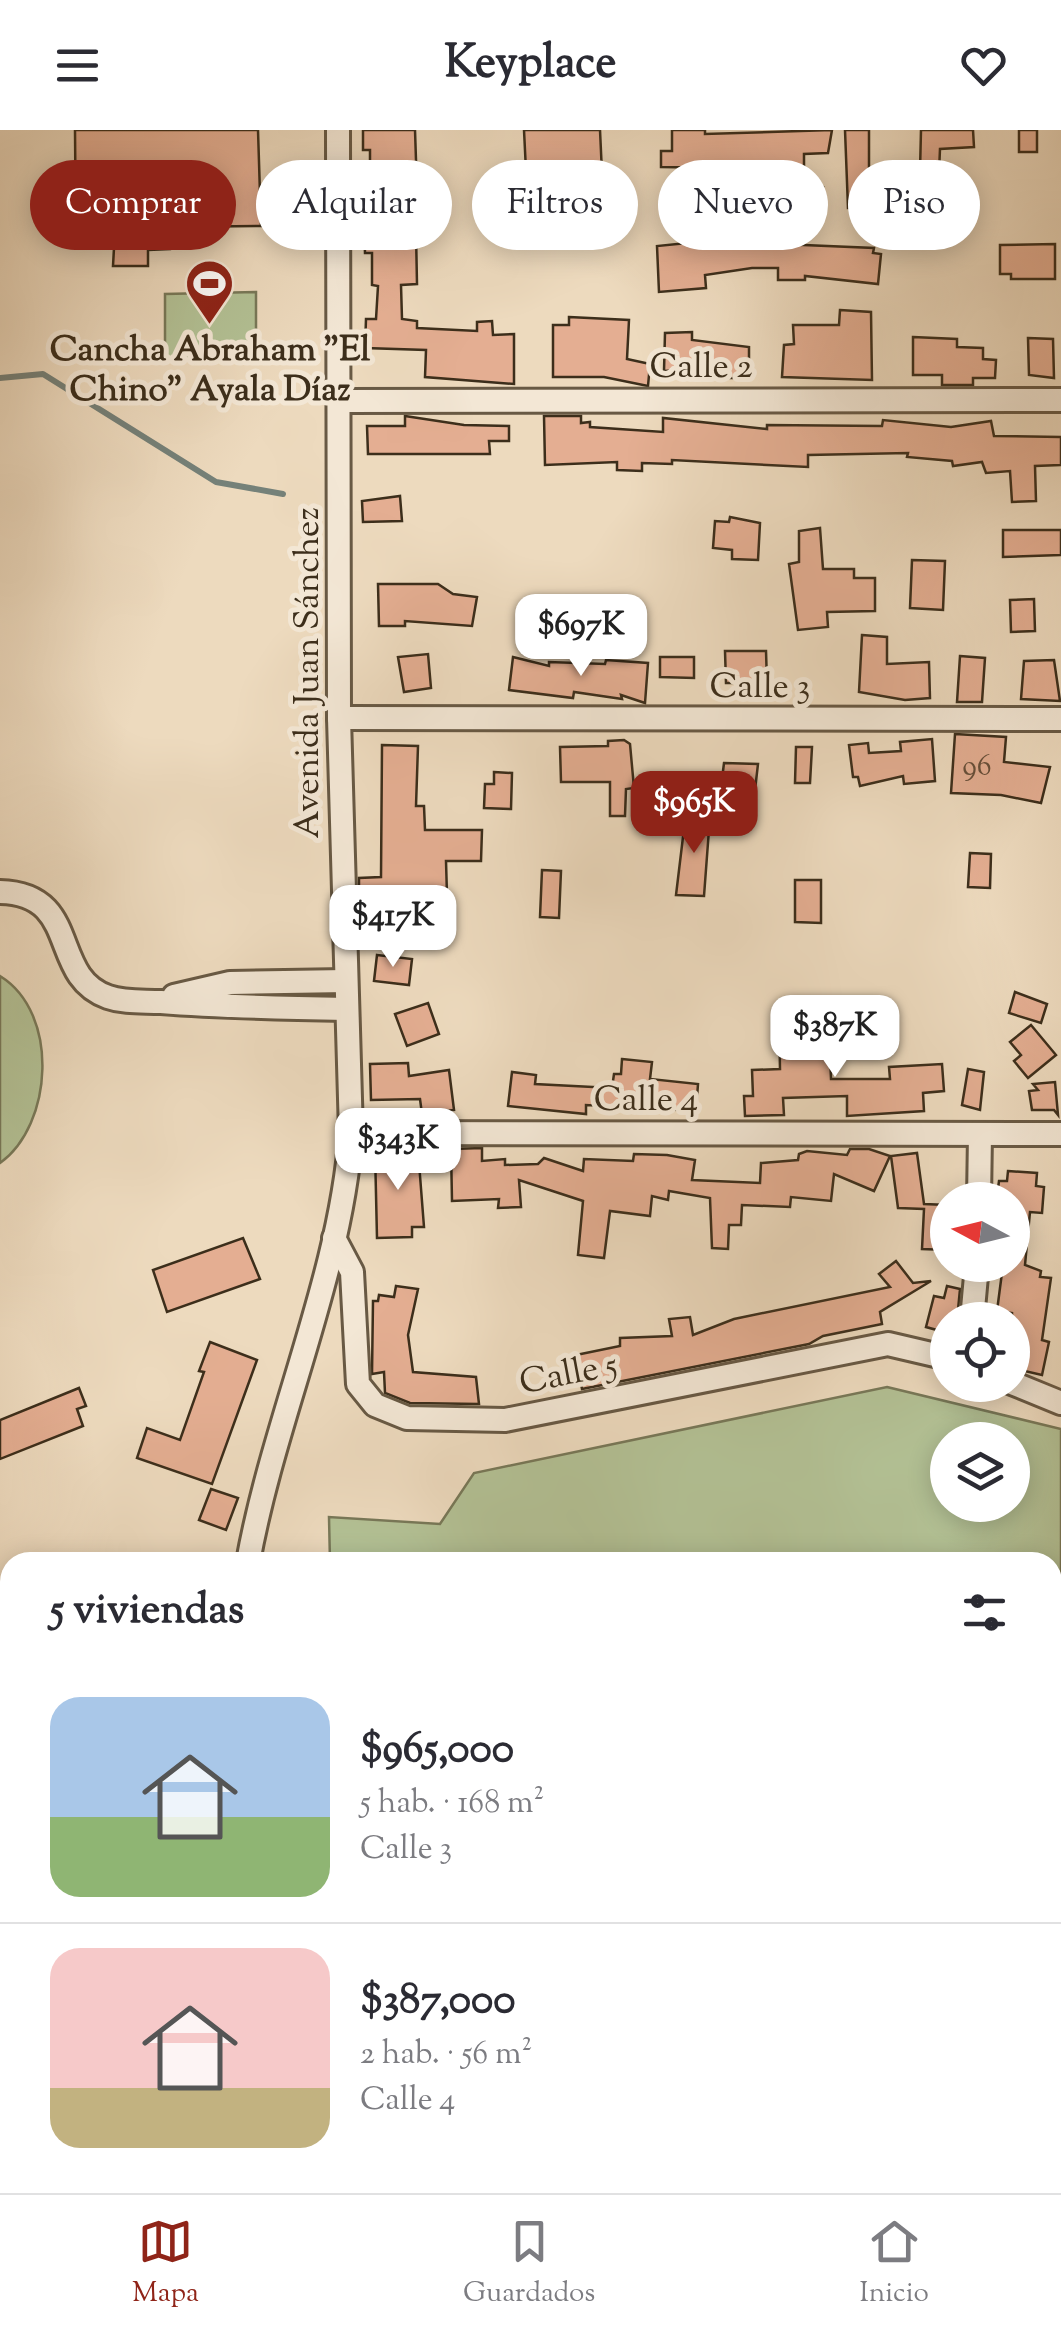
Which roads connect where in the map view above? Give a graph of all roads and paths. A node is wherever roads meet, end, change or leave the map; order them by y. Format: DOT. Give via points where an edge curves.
graph roads {
  1 [pos="338,130"];
  2 [pos="340,400"];
  3 [pos="1061,400"];
  4 [pos="339,718"];
  5 [pos="1061,719"];
  6 [pos="0,892"];
  7 [pos="346,982"];
  8 [pos="151,1001"];
  9 [pos="347,1009"];
  10 [pos="351,1133"];
  11 [pos="980,1134"];
  12 [pos="1061,1134"];
  13 [pos="979,1182"];
  14 [pos="334,1238"];
  15 [pos="930,1354"];
  16 [pos="1030,1390"];
  17 [pos="1061,1403"];
  18 [pos="250,1552"];
  1 -- 2 [label="street, Avenida Juan Sánchez"];
  2 -- 3 [label="street, Calle 2"];
  2 -- 4 [label="street, Avenida Juan Sánchez"];
  4 -- 5 [label="street, Calle 3"];
  4 -- 7 [label="street, Avenida Juan Sánchez"];
  6 -- 8 [label="street" via="24,895 52,915 80,979 94,991"];
  7 -- 8 [label="street" via="230,983"];
  7 -- 9 [label="street, Avenida Juan Sánchez"];
  8 -- 9 [label="street"];
  9 -- 10 [label="street, Avenida Juan Sánchez"];
  10 -- 11 [label="street, Calle 4"];
  10 -- 14 [label="street, Avenida Juan Sánchez"];
  11 -- 12 [label="street, Calle 4"];
  11 -- 13 [label="street"];
  14 -- 15 [label="street, Calle 5" via="352,1272 358,1384 375,1405 407,1418 505,1420 888,1344"];
  14 -- 18 [label="street, Avenida Juan Sánchez" via="261,1490"];
  16 -- 17 [label="street"];
}
